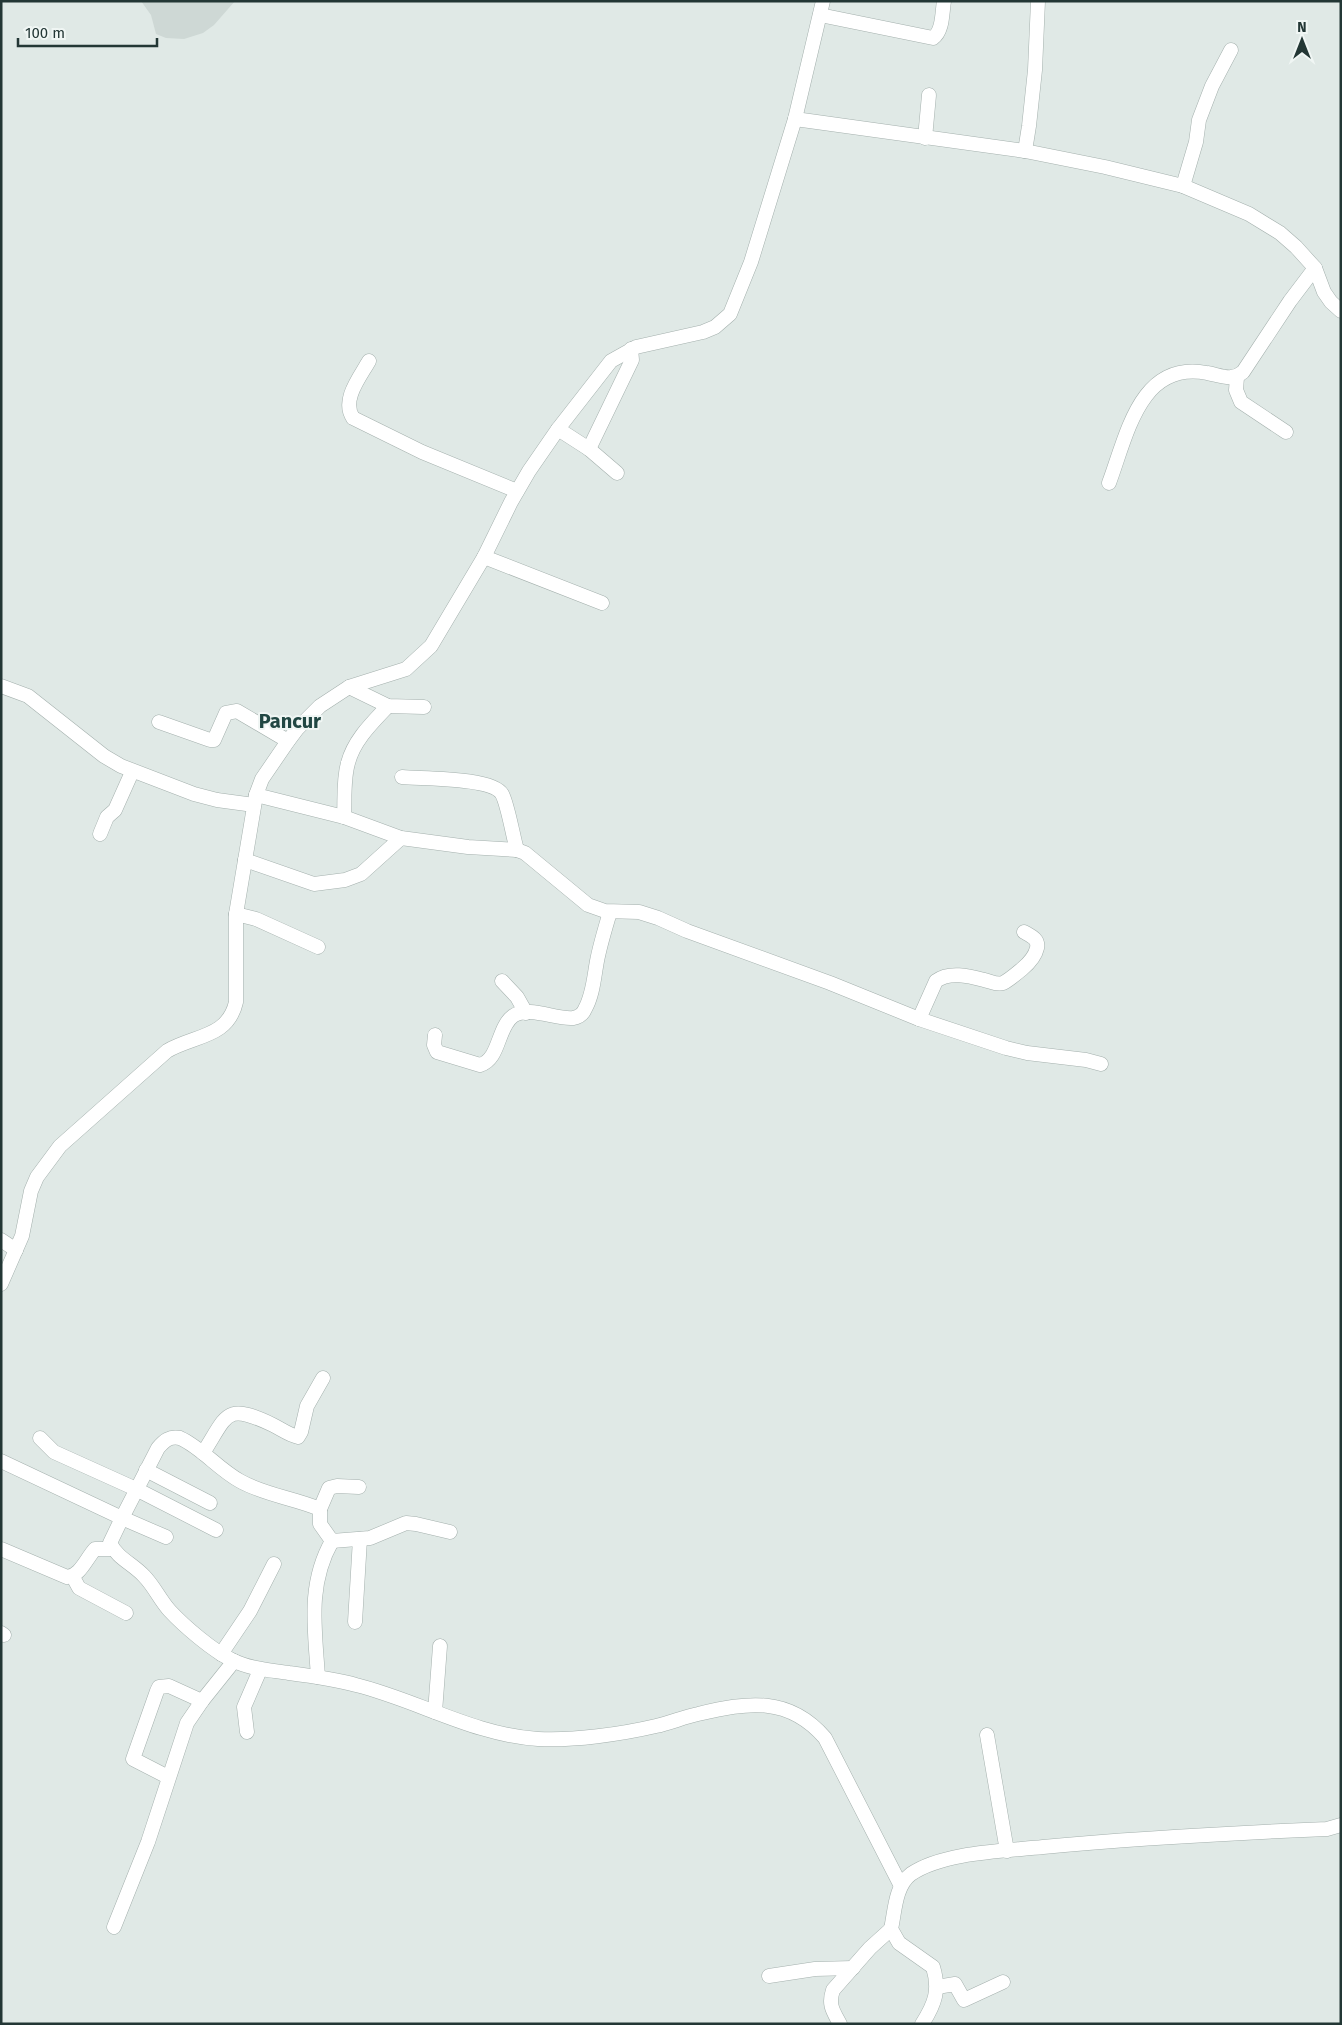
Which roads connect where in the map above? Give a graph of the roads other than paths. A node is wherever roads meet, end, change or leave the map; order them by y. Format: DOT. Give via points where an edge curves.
graph roads {
  1 [pos="944,1"];
  2 [pos="1038,1"];
  3 [pos="822,8"];
  4 [pos="1231,50"];
  5 [pos="929,94"];
  6 [pos="795,119"];
  7 [pos="925,138"];
  8 [pos="1025,151"];
  9 [pos="1183,186"];
  10 [pos="1315,268"];
  11 [pos="1341,311"];
  12 [pos="630,349"];
  13 [pos="369,361"];
  14 [pos="1237,377"];
  15 [pos="558,429"];
  16 [pos="1286,432"];
  17 [pos="589,449"];
  18 [pos="616,473"];
  19 [pos="1109,483"];
  20 [pos="517,491"];
  21 [pos="484,557"];
  22 [pos="602,603"];
  23 [pos="1,686"];
  24 [pos="348,687"];
  25 [pos="388,706"];
  26 [pos="424,707"];
  27 [pos="159,722"];
  28 [pos="288,741"];
  29 [pos="132,772"];
  30 [pos="402,777"];
  31 [pos="255,800"];
  32 [pos="344,817"];
  33 [pos="100,834"];
  34 [pos="401,838"];
  35 [pos="517,850"];
  36 [pos="245,860"];
  37 [pos="610,912"];
  38 [pos="236,914"];
  39 [pos="1024,932"];
  40 [pos="318,947"];
  41 [pos="502,982"];
  42 [pos="526,1013"];
  43 [pos="919,1019"];
  44 [pos="435,1035"];
  45 [pos="1101,1064"];
  46 [pos="1,1240"];
  47 [pos="16,1250"];
  48 [pos="1,1284"];
  49 [pos="323,1378"];
  50 [pos="40,1438"];
  51 [pos="203,1453"];
  52 [pos="1,1461"];
  53 [pos="146,1470"];
  54 [pos="359,1487"];
  55 [pos="136,1489"];
  56 [pos="210,1503"];
  57 [pos="320,1509"];
  58 [pos="122,1518"];
  59 [pos="216,1530"];
  60 [pos="450,1532"];
  61 [pos="166,1537"];
  62 [pos="360,1539"];
  63 [pos="332,1541"];
  64 [pos="1,1549"];
  65 [pos="113,1549"];
  66 [pos="274,1564"];
  67 [pos="73,1577"];
  68 [pos="126,1613"];
  69 [pos="355,1622"];
  70 [pos="440,1646"];
  71 [pos="221,1654"];
  72 [pos="234,1661"];
  73 [pos="260,1670"];
  74 [pos="318,1677"];
  75 [pos="202,1700"];
  76 [pos="435,1712"];
  77 [pos="247,1732"];
  78 [pos="987,1735"];
  79 [pos="168,1777"];
  80 [pos="1341,1826"];
  81 [pos="1007,1851"];
  82 [pos="900,1884"];
  83 [pos="114,1927"];
  84 [pos="891,1929"];
  85 [pos="853,1968"];
  86 [pos="769,1976"];
  87 [pos="1003,1982"];
  88 [pos="937,1987"];
  89 [pos="840,2024"];
  90 [pos="922,2024"];
  1 -- 3 [label="street" via="940,29 933,38"];
  2 -- 8 [label="street" via="1034,78"];
  3 -- 6 [label="street"];
  4 -- 9 [label="street" via="1212,86 1200,120"];
  5 -- 7 [label="street"];
  6 -- 7 [label="street"];
  6 -- 12 [label="street" via="751,262 730,314 703,332"];
  7 -- 8 [label="street"];
  8 -- 9 [label="street"];
  9 -- 10 [label="street" via="1265,222 1296,247"];
  10 -- 11 [label="street" via="1324,292"];
  10 -- 14 [label="street"];
  12 -- 15 [label="street" via="605,367"];
  12 -- 17 [label="street" via="632,360"];
  13 -- 20 [label="street" via="349,399 353,418 422,452"];
  14 -- 16 [label="street" via="1236,390 1241,402"];
  14 -- 19 [label="street" via="1189,371 1176,373 1152,386 1129,426"];
  15 -- 17 [label="street"];
  15 -- 20 [label="street"];
  17 -- 18 [label="street"];
  20 -- 21 [label="street"];
  21 -- 22 [label="street"];
  21 -- 24 [label="street" via="441,631 414,663 406,669"];
  23 -- 29 [label="street" via="28,696 104,756"];
  24 -- 25 [label="street"];
  24 -- 28 [label="street" via="320,706"];
  25 -- 26 [label="street"];
  25 -- 32 [label="street" via="366,729 350,755"];
  27 -- 28 [label="street" via="214,740 226,713 237,711"];
  28 -- 31 [label="street" via="262,779"];
  29 -- 31 [label="street" via="194,794"];
  29 -- 33 [label="street"];
  30 -- 35 [label="street" via="482,782 495,787 502,794"];
  31 -- 32 [label="street"];
  31 -- 36 [label="street"];
  32 -- 34 [label="street"];
  34 -- 35 [label="street"];
  34 -- 36 [label="street" via="362,874 345,880 314,884"];
  35 -- 37 [label="street" via="531,857 588,905"];
  36 -- 38 [label="street"];
  37 -- 42 [label="street" via="592,989 582,1014 570,1018"];
  37 -- 43 [label="street" via="628,911 658,918"];
  38 -- 40 [label="street" via="256,919"];
  38 -- 47 [label="street" via="236,1002 228,1022 211,1033 166,1051 60,1146 32,1186"];
  39 -- 43 [label="street" via="1035,938 1038,944 1023,968 997,984 960,976 940,978"];
  41 -- 42 [label="street" via="517,997"];
  42 -- 44 [label="street" via="513,1016 502,1030 487,1063 472,1064 437,1052"];
  43 -- 45 [label="street" via="1006,1048"];
  46 -- 47 [label="street"];
  47 -- 48 [label="street"];
  49 -- 51 [label="street" via="307,1406 298,1437 243,1412 236,1412 226,1417"];
  50 -- 55 [label="street" via="54,1452"];
  51 -- 53 [label="street" via="174,1437 165,1440 158,1448"];
  51 -- 57 [label="street" via="247,1484"];
  52 -- 58 [label="street"];
  53 -- 55 [label="street"];
  53 -- 56 [label="street"];
  54 -- 57 [label="street" via="328,1488"];
  55 -- 58 [label="street"];
  55 -- 59 [label="street"];
  57 -- 63 [label="street" via="322,1528"];
  58 -- 61 [label="street"];
  58 -- 65 [label="street" via="110,1539"];
  60 -- 62 [label="street" via="406,1523"];
  62 -- 63 [label="street"];
  62 -- 69 [label="street"];
  63 -- 74 [label="street" via="318,1572 314,1601"];
  64 -- 67 [label="street" via="67,1578"];
  65 -- 67 [label="street" via="95,1549"];
  65 -- 71 [label="street" via="143,1574 170,1611"];
  66 -- 71 [label="street" via="250,1611"];
  67 -- 68 [label="street" via="79,1588"];
  70 -- 76 [label="street"];
  71 -- 72 [label="street"];
  72 -- 73 [label="street"];
  72 -- 75 [label="street"];
  73 -- 74 [label="street"];
  73 -- 77 [label="street" via="244,1707"];
  74 -- 76 [label="street" via="357,1685"];
  75 -- 79 [label="street" via="187,1723"];
  75 -- 79 [label="street" via="169,1686 157,1690 133,1759"];
  76 -- 82 [label="street" via="482,1728 538,1739 656,1726 731,1707 784,1708 813,1724 825,1738"];
  78 -- 81 [label="street"];
  79 -- 83 [label="street" via="148,1842"];
  80 -- 81 [label="street"];
  81 -- 82 [label="street" via="946,1859 922,1868"];
  82 -- 84 [label="street"];
  84 -- 85 [label="street"];
  84 -- 88 [label="street" via="899,1943 933,1967"];
  85 -- 86 [label="street" via="815,1969"];
  85 -- 89 [label="street" via="833,1990 830,1999"];
  87 -- 88 [label="street" via="964,2000 955,1984"];
  88 -- 90 [label="street"];
}
